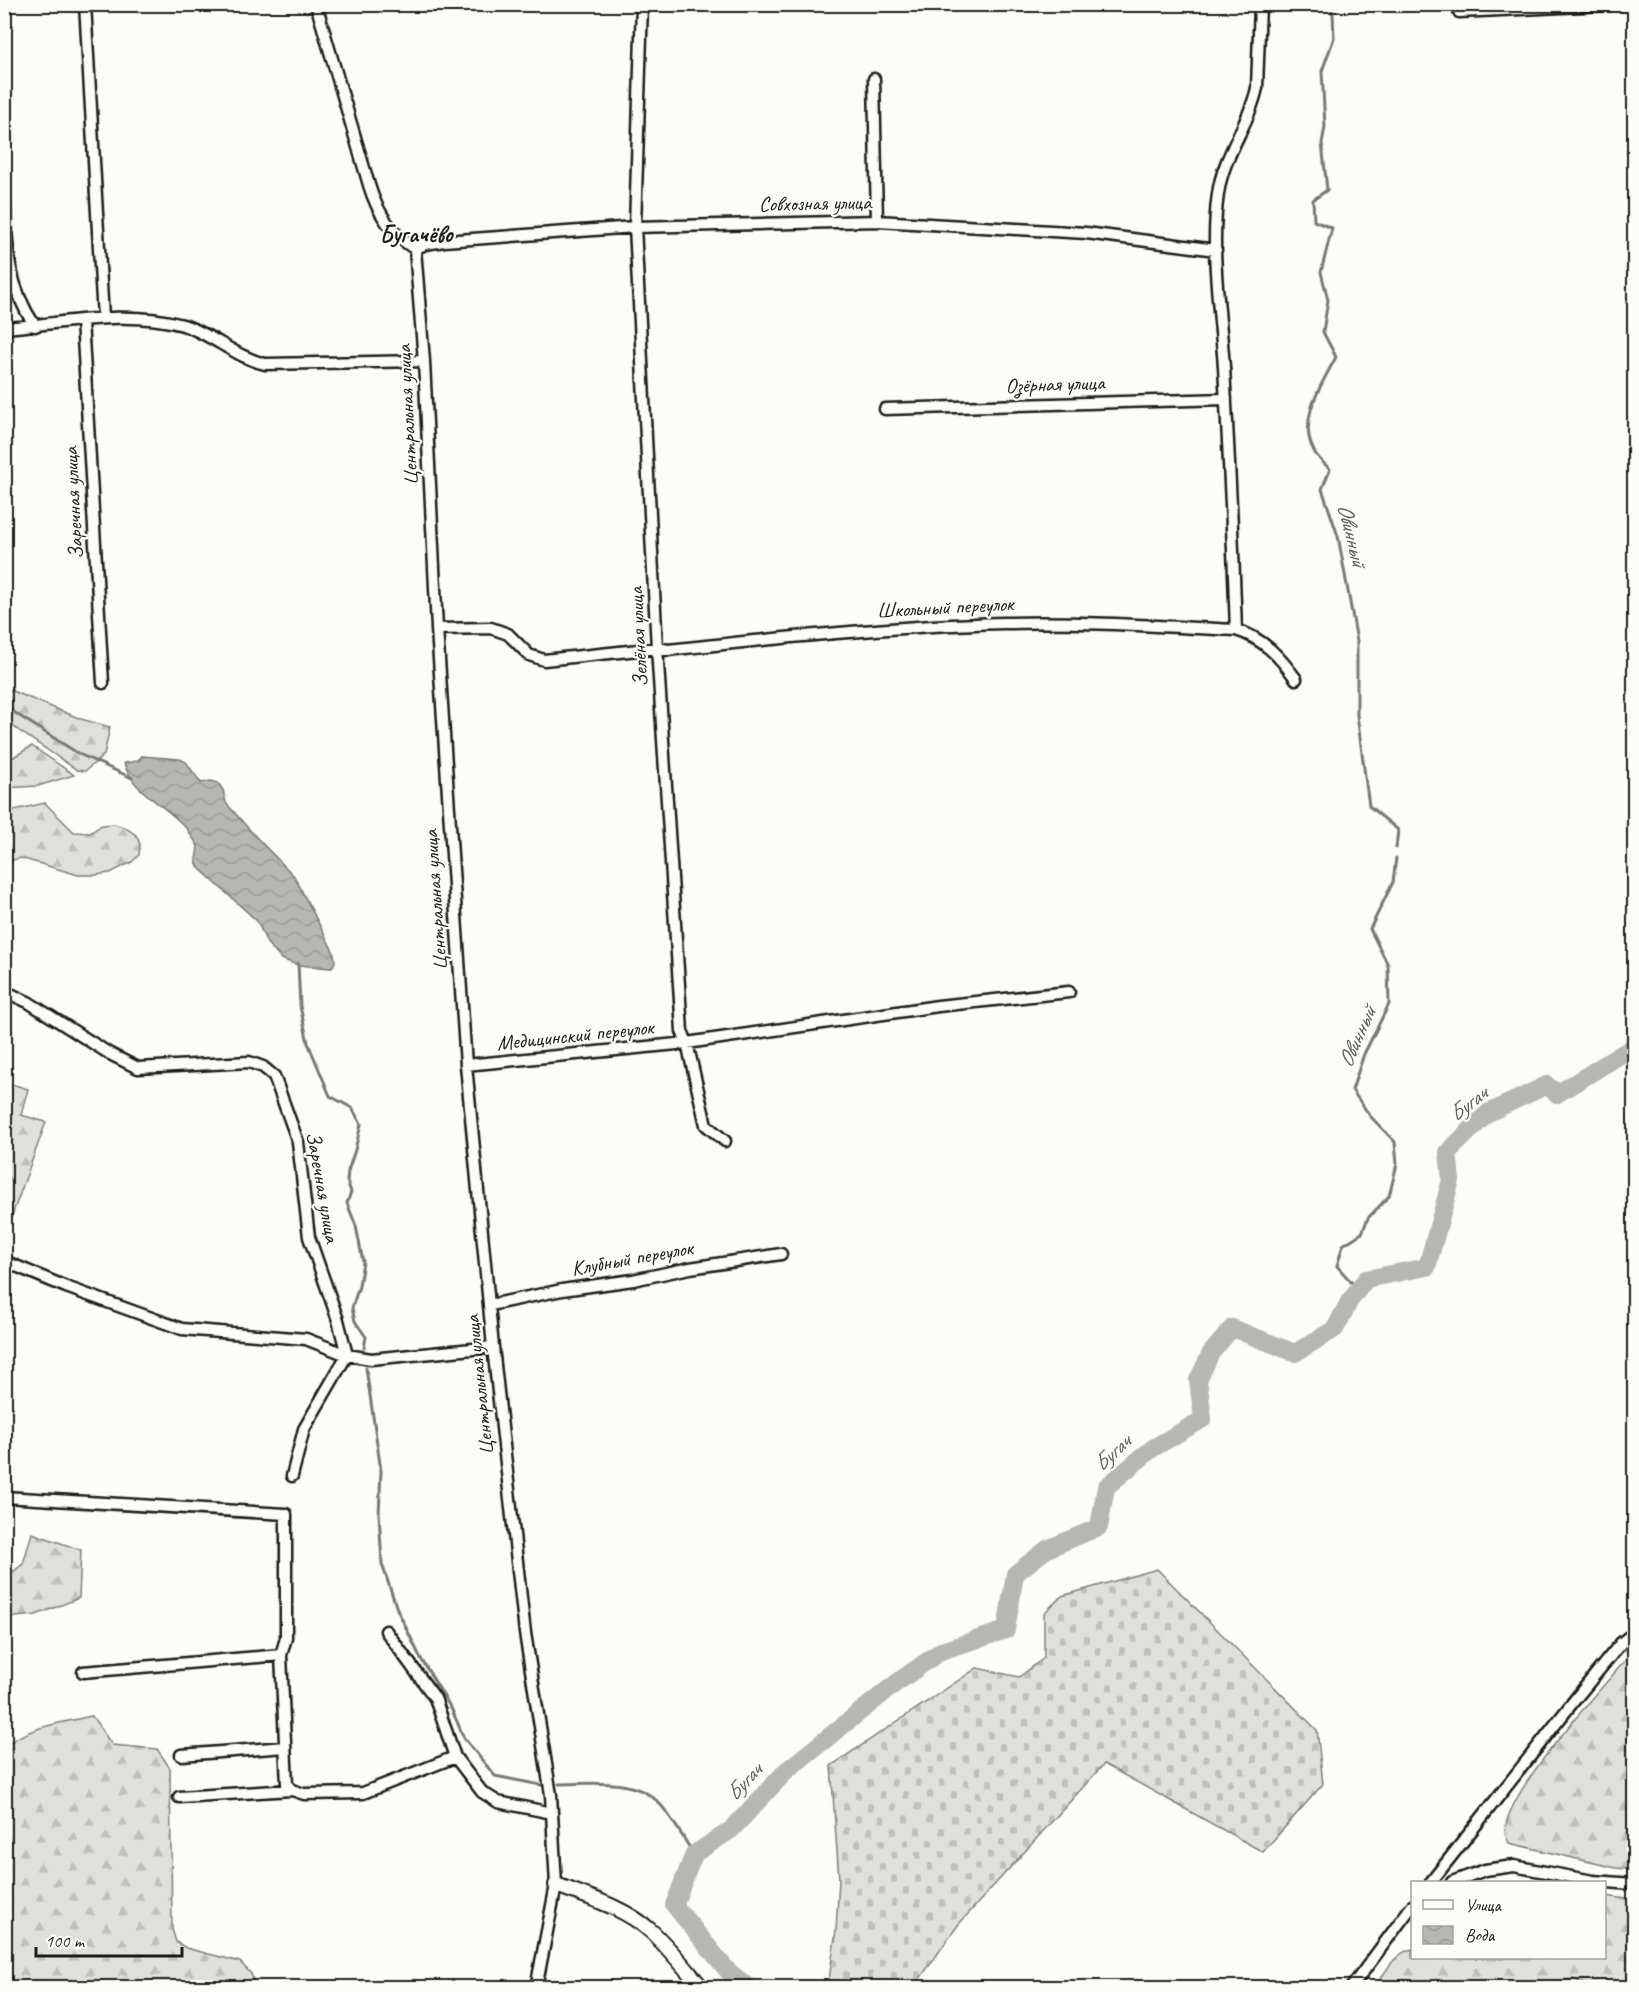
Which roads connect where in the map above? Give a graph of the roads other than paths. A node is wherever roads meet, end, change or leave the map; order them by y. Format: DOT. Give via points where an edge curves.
graph roads {
  1 [pos="85,4"];
  2 [pos="316,4"];
  3 [pos="642,4"];
  4 [pos="1260,4"];
  5 [pos="1623,4"];
  6 [pos="1460,12"];
  7 [pos="874,79"];
  8 [pos="4,187"];
  9 [pos="877,221"];
  10 [pos="635,227"];
  11 [pos="415,249"];
  12 [pos="1216,250"];
  13 [pos="103,318"];
  14 [pos="82,321"];
  15 [pos="34,326"];
  16 [pos="4,328"];
  17 [pos="424,361"];
  18 [pos="1226,399"];
  19 [pos="885,409"];
  20 [pos="437,629"];
  21 [pos="1236,630"];
  22 [pos="657,648"];
  23 [pos="1296,679"];
  24 [pos="103,683"];
  25 [pos="4,991"];
  26 [pos="1069,992"];
  27 [pos="687,1043"];
  28 [pos="466,1065"];
  29 [pos="725,1141"];
  30 [pos="781,1254"];
  31 [pos="4,1261"];
  32 [pos="490,1305"];
  33 [pos="493,1347"];
  34 [pos="347,1355"];
  35 [pos="292,1476"];
  36 [pos="4,1497"];
  37 [pos="386,1631"];
  38 [pos="1635,1633"];
  39 [pos="281,1655"];
  40 [pos="82,1672"];
  41 [pos="285,1747"];
  42 [pos="181,1755"];
  43 [pos="455,1757"];
  44 [pos="292,1790"];
  45 [pos="178,1797"];
  46 [pos="552,1813"];
  47 [pos="1432,1881"];
  48 [pos="1455,1881"];
  49 [pos="1593,1881"];
  50 [pos="1606,1882"];
  51 [pos="1635,1884"];
  52 [pos="556,1886"];
  53 [pos="1411,1909"];
  54 [pos="536,1988"];
  55 [pos="702,1988"];
  56 [pos="1351,1988"];
  1 -- 13 [label="street"];
  2 -- 11 [label="street" via="379,214"];
  3 -- 10 [label="street, Зелёная улица"];
  4 -- 12 [label="street" via="1257,88 1226,161 1218,195"];
  5 -- 6 [label="street"];
  7 -- 9 [label="street"];
  8 -- 15 [label="street" via="13,284"];
  9 -- 10 [label="street, Совхозная улица"];
  9 -- 12 [label="street, Совхозная улица" via="1086,233"];
  10 -- 11 [label="street, Совхозная улица" via="444,241"];
  10 -- 22 [label="street, Зелёная улица"];
  11 -- 17 [label="street, Центральная улица"];
  12 -- 18 [label="street"];
  13 -- 14 [label="street"];
  13 -- 17 [label="street" via="149,319 181,325 265,364"];
  14 -- 15 [label="street"];
  14 -- 24 [label="street, Заречная улица"];
  15 -- 16 [label="street"];
  17 -- 20 [label="street, Центральная улица"];
  18 -- 19 [label="street, Озёрная улица"];
  18 -- 21 [label="street"];
  20 -- 22 [label="street, Школьный переулок" via="491,628 508,634 529,655 544,660"];
  20 -- 28 [label="street, Центральная улица"];
  21 -- 22 [label="street, Школьный переулок" via="1118,623 1005,623"];
  21 -- 23 [label="street" via="1280,657"];
  22 -- 27 [label="street, Зелёная улица" via="682,1031"];
  25 -- 34 [label="street, Заречная улица" via="138,1068 249,1062 268,1071 277,1084 298,1142 309,1237"];
  26 -- 27 [label="street, Медицинский переулок" via="938,1006"];
  27 -- 28 [label="street, Медицинский переулок"];
  27 -- 29 [label="street, Зелёная улица" via="706,1125"];
  28 -- 32 [label="street, Центральная улица"];
  30 -- 32 [label="street, Клубный переулок"];
  31 -- 34 [label="street" via="182,1329 306,1339"];
  32 -- 33 [label="street, Центральная улица"];
  33 -- 34 [label="street" via="371,1359"];
  33 -- 46 [label="street, Центральная улица" via="525,1633"];
  34 -- 35 [label="street" via="304,1429"];
  36 -- 39 [label="street" via="286,1514 286,1638"];
  37 -- 43 [label="street" via="435,1698"];
  38 -- 47 [label="street" via="1621,1643"];
  39 -- 40 [label="street"];
  39 -- 41 [label="street"];
  41 -- 42 [label="street"];
  41 -- 44 [label="street" via="286,1782"];
  43 -- 44 [label="street" via="363,1792 304,1794"];
  43 -- 46 [label="street" via="489,1797"];
  44 -- 45 [label="street"];
  46 -- 52 [label="street, Центральная улица"];
  48 -- 49 [label="street" via="1485,1870 1514,1866"];
  50 -- 51 [label="street"];
  52 -- 54 [label="street, Центральная улица"];
  52 -- 55 [label="street" via="632,1917 651,1931"];
  53 -- 56 [label="street"];
}
